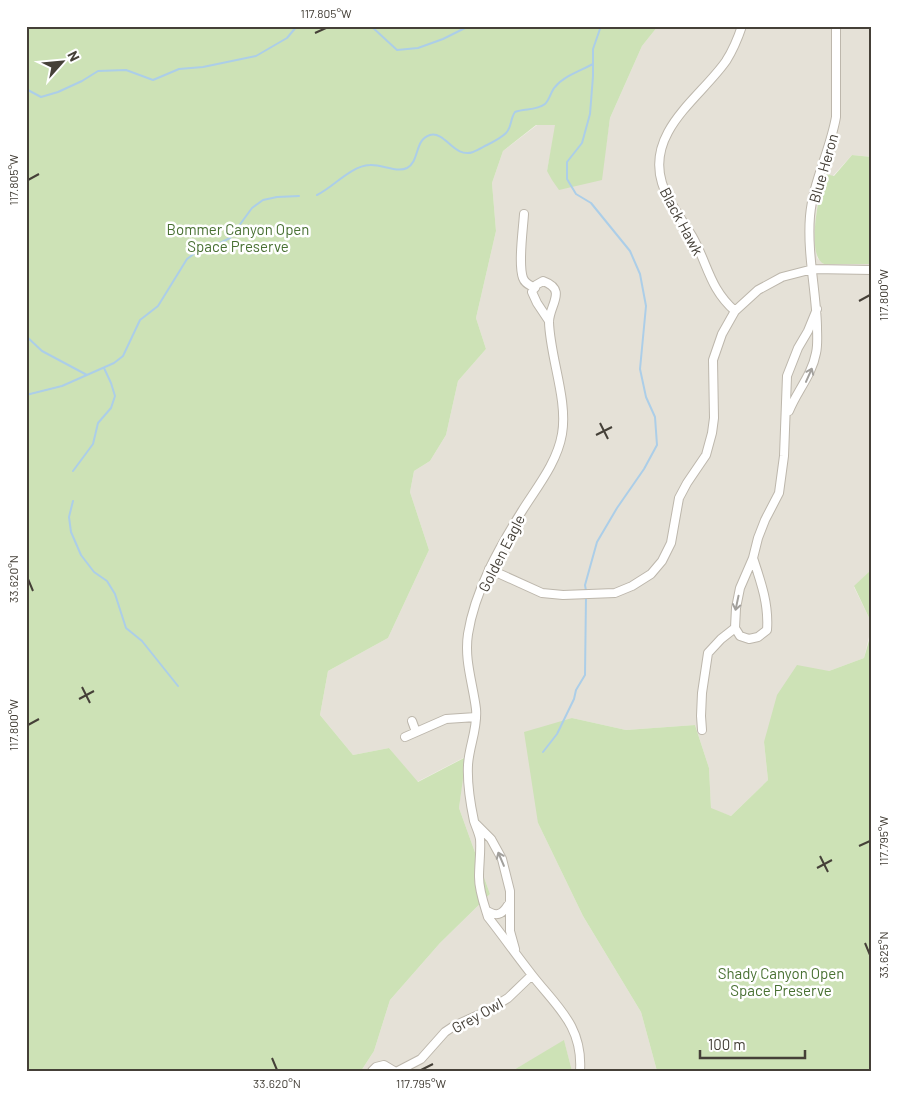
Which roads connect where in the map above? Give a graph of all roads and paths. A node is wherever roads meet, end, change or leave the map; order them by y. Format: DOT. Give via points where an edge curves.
graph roads {
  1 [pos="742,26"];
  2 [pos="836,26"];
  3 [pos="524,214"];
  4 [pos="812,269"];
  5 [pos="872,270"];
  6 [pos="535,288"];
  7 [pos="817,309"];
  8 [pos="735,311"];
  9 [pos="549,320"];
  10 [pos="786,418"];
  11 [pos="753,558"];
  12 [pos="489,569"];
  13 [pos="734,628"];
  14 [pos="476,717"];
  15 [pos="412,721"];
  16 [pos="702,730"];
  17 [pos="416,732"];
  18 [pos="405,737"];
  19 [pos="475,822"];
  20 [pos="510,904"];
  21 [pos="486,910"];
  22 [pos="518,955"];
  23 [pos="532,976"];
  24 [pos="372,1071"];
  25 [pos="394,1071"];
  26 [pos="398,1071"];
  27 [pos="580,1071"];
  1 -- 8 [label="street, Black Hawk" via="726,61 677,117 662,144 660,164 662,182 670,200 692,236 715,288"];
  2 -- 4 [label="street, Blue Heron" via="836,117 812,199 809,233"];
  3 -- 6 [label="street" via="523,279"];
  4 -- 5 [label="street"];
  4 -- 7 [label="street, Blue Heron"];
  4 -- 8 [label="street" via="770,283"];
  6 -- 9 [label="street, Golden Eagle" via="532,292"];
  6 -- 9 [label="street, Golden Eagle" via="543,281 556,289"];
  7 -- 10 [label="street, Blue Heron" via="790,365"];
  10 -- 7 [label="street, Blue Heron, one-way" via="809,377 817,352"];
  8 -- 12 [label="street" via="713,360 714,418 706,455 679,498 671,543 651,574 615,593 563,595 542,593"];
  9 -- 12 [label="street, Golden Eagle" via="562,409 559,448"];
  10 -- 11 [label="street, Blue Heron" via="779,493 765,520"];
  11 -- 13 [label="street, Blue Heron, one-way" via="740,588"];
  11 -- 13 [label="street" via="765,594 767,630 749,639 740,636"];
  12 -- 14 [label="street, Golden Eagle" via="476,602 466,648"];
  13 -- 16 [label="street" via="708,653 702,693"];
  14 -- 17 [label="street" via="446,719"];
  14 -- 19 [label="street, Golden Eagle" via="468,772"];
  15 -- 17 [label="street"];
  17 -- 18 [label="street"];
  20 -- 19 [label="street, Golden Eagle, one-way" via="502,859"];
  19 -- 21 [label="street, Golden Eagle" via="480,839 481,895"];
  20 -- 21 [label="street" via="499,915"];
  20 -- 22 [label="street, Golden Eagle" via="510,931"];
  21 -- 22 [label="street, Golden Eagle"];
  22 -- 23 [label="street, Golden Eagle"];
  23 -- 26 [label="street, Grey Owl" via="508,998 445,1032 421,1059"];
  23 -- 27 [label="street, Golden Eagle" via="562,1010 573,1028 578,1042"];
  24 -- 25 [label="street" via="376,1066 384,1065"];
}
